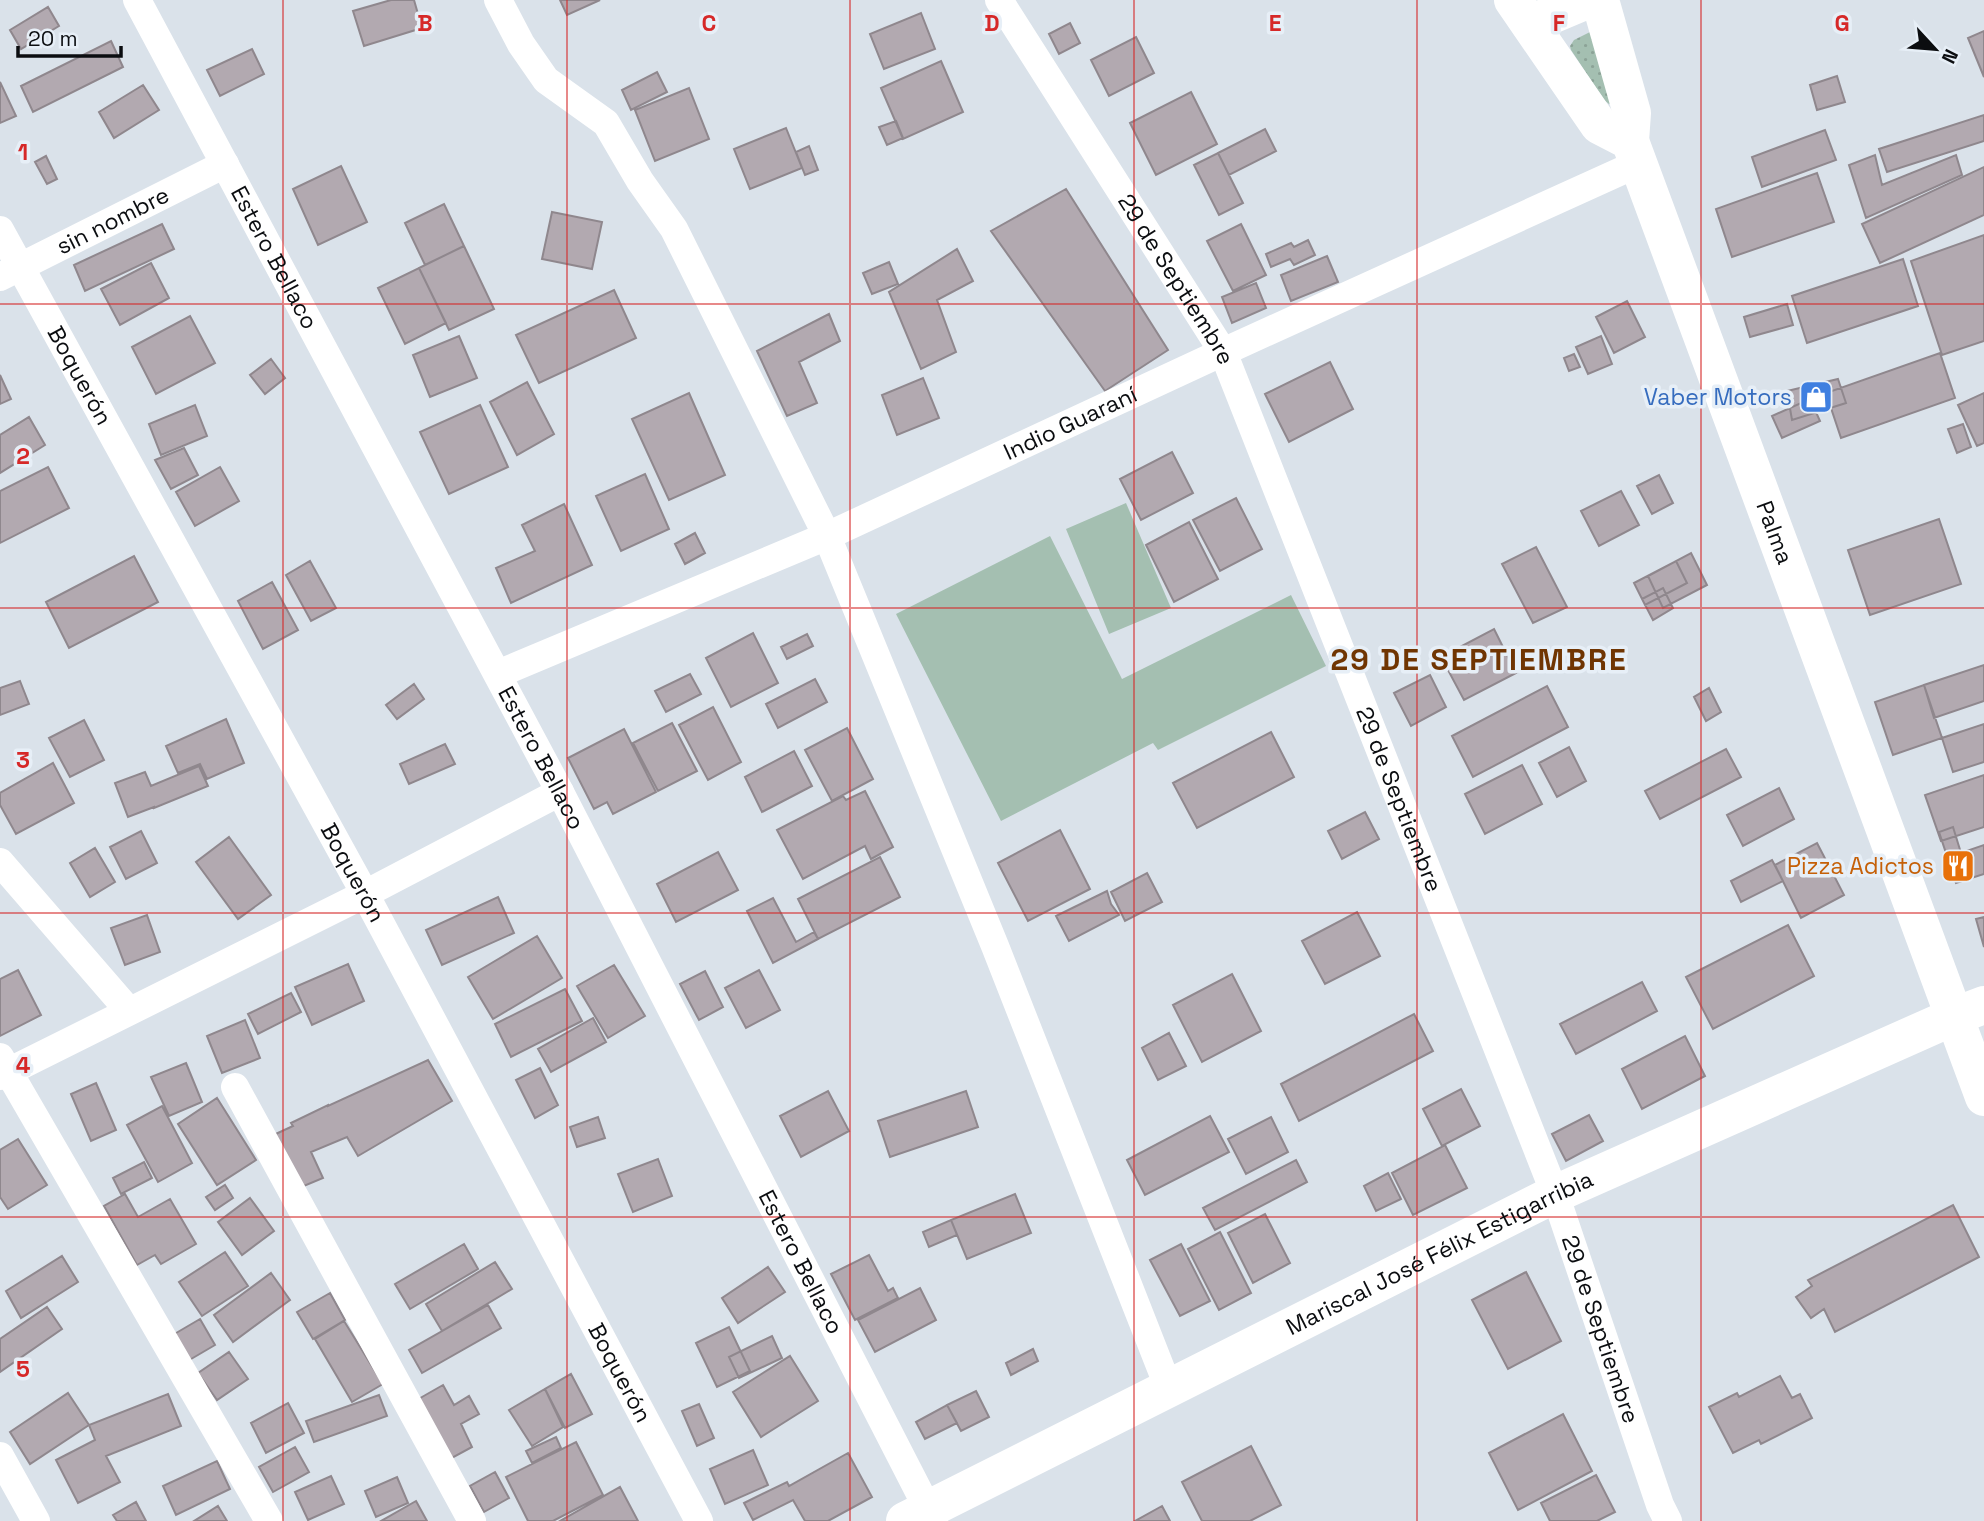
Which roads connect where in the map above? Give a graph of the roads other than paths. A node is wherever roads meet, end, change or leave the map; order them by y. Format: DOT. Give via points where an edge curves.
graph roads {
  1 [pos="137,0"];
  2 [pos="498,0"];
  3 [pos="999,0"];
  4 [pos="1587,0"];
  5 [pos="1600,0"];
  6 [pos="1522,12"];
  7 [pos="1635,152"];
  8 [pos="225,164"];
  9 [pos="0,230"];
  10 [pos="10,272"];
  11 [pos="1223,352"];
  12 [pos="827,536"];
  13 [pos="498,674"];
  14 [pos="560,792"];
  15 [pos="0,862"];
  16 [pos="365,894"];
  17 [pos="129,1011"];
  18 [pos="1969,1011"];
  19 [pos="3,1068"];
  20 [pos="235,1087"];
  21 [pos="1984,1097"];
  22 [pos="1555,1194"];
  23 [pos="1169,1389"];
  24 [pos="0,1456"];
  25 [pos="922,1517"];
  26 [pos="36,1521"];
  27 [pos="269,1521"];
  28 [pos="472,1521"];
  29 [pos="699,1521"];
  30 [pos="1668,1521"];
  1 -- 8 [label="street, Estero Bellaco"];
  2 -- 12 [label="street" via="546,80 606,123 674,229"];
  3 -- 11 [label="street, 29 de Septiembre"];
  4 -- 6 [label="street"];
  5 -- 7 [label="street" via="1632,113"];
  6 -- 7 [label="street" via="1600,125"];
  7 -- 11 [label="street, Indio Guaraní"];
  7 -- 18 [label="street, Palma"];
  8 -- 10 [label="street, sin nombre"];
  8 -- 13 [label="street, Estero Bellaco"];
  9 -- 10 [label="street, Boquerón"];
  10 -- 16 [label="street, Boquerón"];
  11 -- 12 [label="street, Indio Guaraní"];
  11 -- 22 [label="street, 29 de Septiembre"];
  12 -- 13 [label="street, Indio Guaraní"];
  12 -- 23 [label="street"];
  13 -- 14 [label="street, Estero Bellaco"];
  14 -- 16 [label="street"];
  14 -- 25 [label="street, Estero Bellaco"];
  15 -- 17 [label="street"];
  16 -- 17 [label="street"];
  16 -- 29 [label="street, Boquerón"];
  17 -- 19 [label="street"];
  18 -- 21 [label="street, Palma"];
  18 -- 22 [label="street, Mariscal José Félix Estigarribia"];
  19 -- 27 [label="street"];
  20 -- 28 [label="street"];
  22 -- 23 [label="street, Mariscal José Félix Estigarribia"];
  22 -- 30 [label="street, 29 de Septiembre"];
  23 -- 25 [label="street, Mariscal José Félix Estigarribia"];
  24 -- 26 [label="street"];
}
